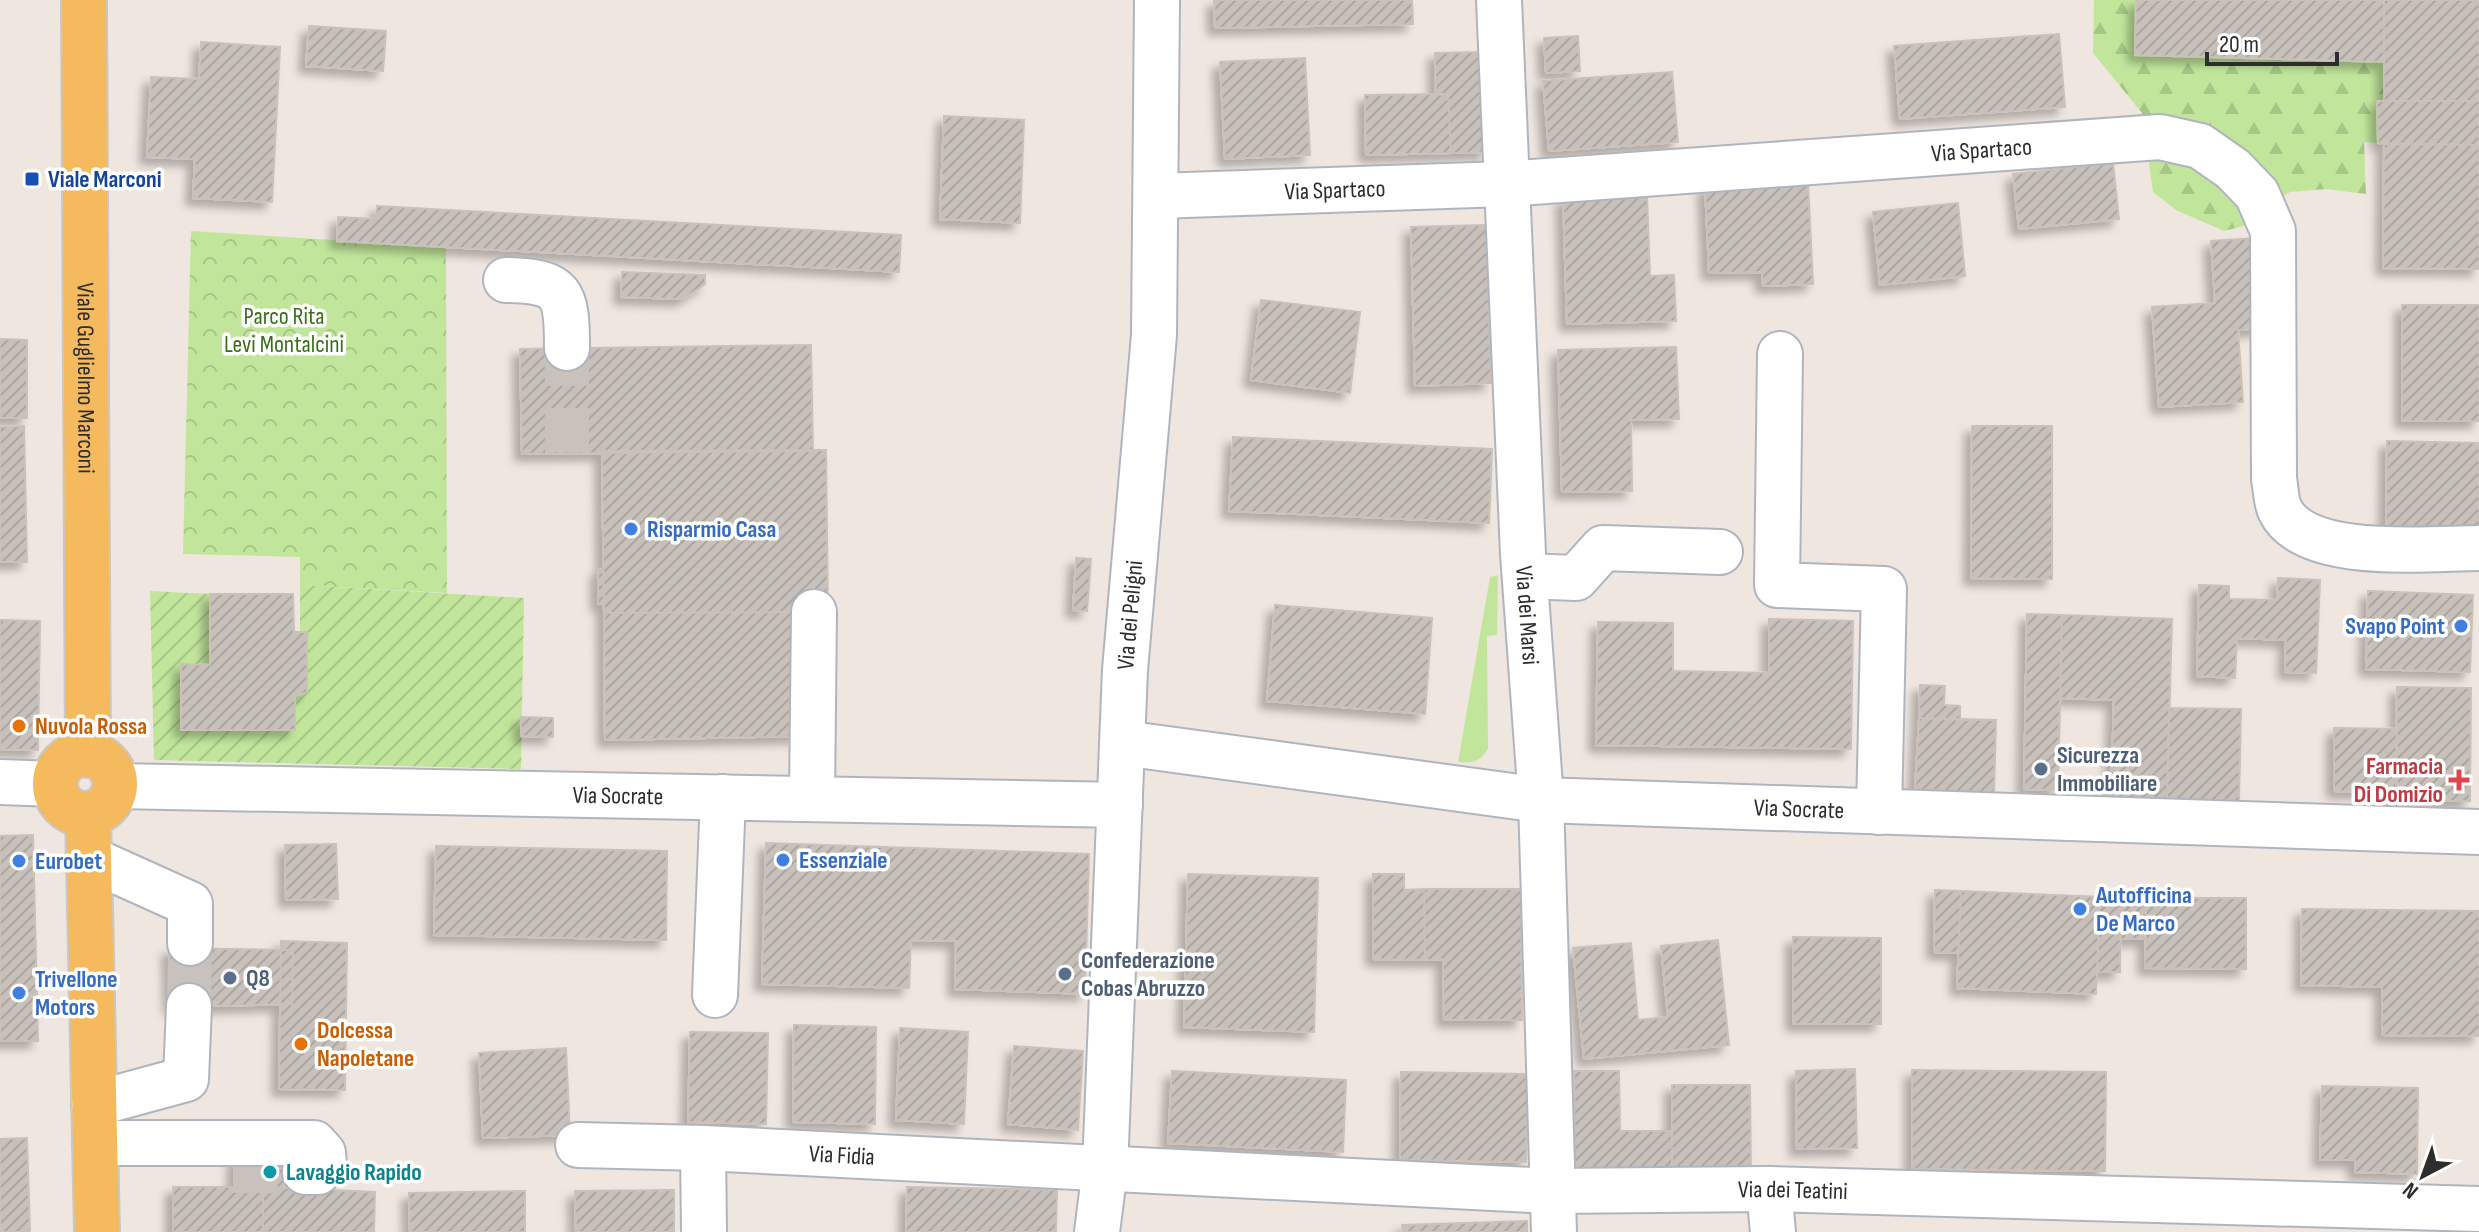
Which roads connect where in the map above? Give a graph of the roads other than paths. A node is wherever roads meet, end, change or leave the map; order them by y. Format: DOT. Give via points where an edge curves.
graph roads {
  1 [pos="84,0"];
  2 [pos="1157,0"];
  3 [pos="1499,0"];
  4 [pos="1505,184"];
  5 [pos="1157,196"];
  6 [pos="506,280"];
  7 [pos="567,348"];
  8 [pos="1780,354"];
  9 [pos="2479,548"];
  10 [pos="1720,552"];
  11 [pos="1524,565"];
  12 [pos="814,612"];
  13 [pos="1123,743"];
  14 [pos="0,782"];
  15 [pos="55,784"];
  16 [pos="97,785"];
  17 [pos="1892,785"];
  18 [pos="723,797"];
  19 [pos="812,799"];
  20 [pos="1541,800"];
  21 [pos="1120,805"];
  22 [pos="2479,832"];
  23 [pos="88,858"];
  24 [pos="190,943"];
  25 [pos="715,995"];
  26 [pos="189,1006"];
  27 [pos="95,1138"];
  28 [pos="578,1145"];
  29 [pos="703,1148"];
  30 [pos="1105,1169"];
  31 [pos="234,1171"];
  32 [pos="305,1172"];
  33 [pos="1769,1189"];
  34 [pos="2479,1209"];
  35 [pos="1553,1212"];
  36 [pos="97,1232"];
  37 [pos="704,1232"];
  38 [pos="1097,1232"];
  39 [pos="1773,1232"];
  1 -- 16 [label="main road, Viale Guglielmo Marconi" via="83,285"];
  2 -- 5 [label="street, Via dei Peligni"];
  3 -- 4 [label="street, Via dei Marsi"];
  4 -- 5 [label="street, Via Spartaco"];
  4 -- 9 [label="street, Via Spartaco" via="2160,137 2200,146 2257,194 2273,231 2274,479 2280,510 2298,532 2329,544"];
  4 -- 11 [label="street, Via dei Marsi"];
  5 -- 13 [label="street, Via dei Peligni" via="1154,335"];
  6 -- 7 [label="street" via="535,280 556,291 567,309"];
  8 -- 17 [label="street" via="1777,585 1884,589"];
  10 -- 11 [label="street" via="1603,548 1576,578"];
  11 -- 20 [label="street, Via dei Marsi"];
  12 -- 19 [label="street"];
  13 -- 20 [label="street, Via Socrate"];
  13 -- 21 [label="street, Via dei Peligni"];
  14 -- 15 [label="street"];
  15 -- 16 [label="main road" via="69,759"];
  16 -- 18 [label="street, Via Socrate"];
  16 -- 23 [label="main road, Viale Guglielmo Marconi"];
  17 -- 20 [label="street, Via Socrate"];
  17 -- 22 [label="street, Via Socrate"];
  18 -- 19 [label="street, Via Socrate"];
  18 -- 25 [label="street"];
  19 -- 21 [label="street, Via Socrate"];
  20 -- 35 [label="street, Via dei Marsi"];
  21 -- 30 [label="street, Via dei Peligni"];
  23 -- 24 [label="street" via="190,904"];
  23 -- 27 [label="main road, Viale Guglielmo Marconi"];
  26 -- 27 [label="street" via="186,1079"];
  27 -- 31 [label="street"];
  27 -- 32 [label="street" via="314,1143 324,1164 318,1172"];
  27 -- 36 [label="main road, Viale Guglielmo Marconi"];
  28 -- 29 [label="street, Via Fidia"];
  29 -- 30 [label="street, Via Fidia"];
  29 -- 37 [label="street"];
  30 -- 35 [label="street, Via dei Teatini"];
  30 -- 38 [label="street, Via dei Peligni"];
  33 -- 34 [label="street, Via dei Teatini"];
  33 -- 35 [label="street, Via dei Teatini"];
  33 -- 39 [label="street"];
}
